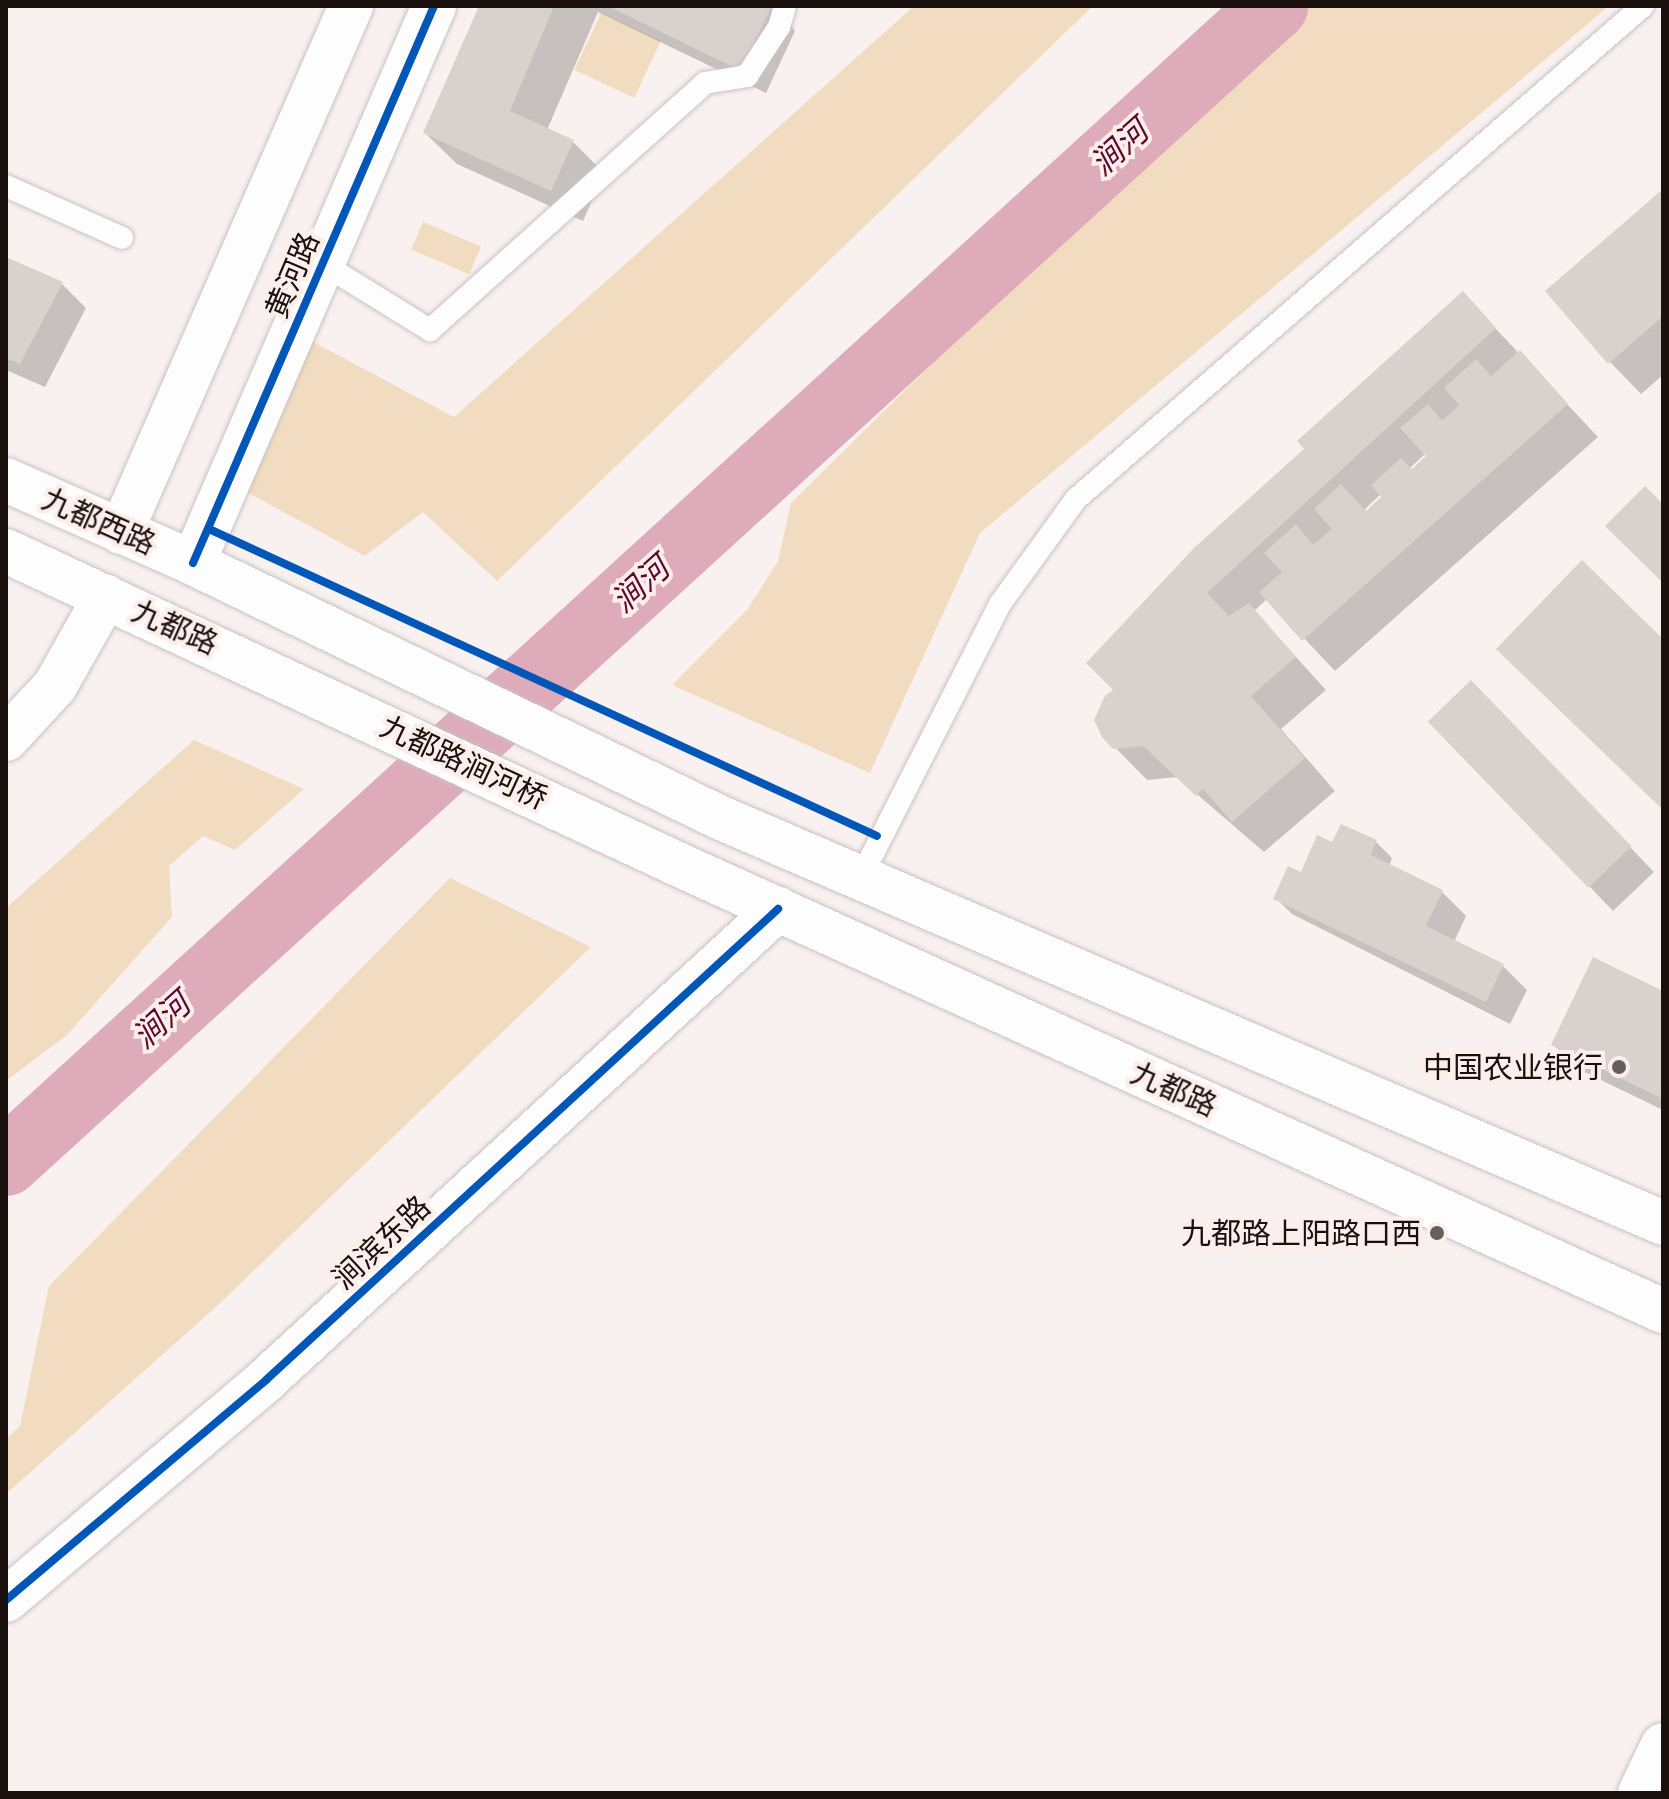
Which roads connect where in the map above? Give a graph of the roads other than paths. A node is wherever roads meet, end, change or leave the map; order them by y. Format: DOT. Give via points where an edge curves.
graph roads {
  1 [pos="351,6"];
  2 [pos="434,6"];
  3 [pos="785,6"];
  4 [pos="1643,6"];
  5 [pos="6,186"];
  6 [pos="122,238"];
  7 [pos="323,264"];
  8 [pos="6,480"];
  9 [pos="121,532"];
  10 [pos="6,551"];
  11 [pos="193,563"];
  12 [pos="106,596"];
  13 [pos="243,658"];
  14 [pos="6,739"];
  15 [pos="684,867"];
  16 [pos="862,875"];
  17 [pos="778,909"];
  18 [pos="1663,1223"];
  19 [pos="1663,1311"];
  20 [pos="6,1600"];
  21 [pos="1663,1745"];
  22 [pos="1640,1793"];
  1 -- 9 [label="main road, 黄河路"];
  2 -- 7 [label="main road, 黄河路"];
  3 -- 7 [label="lane" via="779,27 747,76 705,83 430,330"];
  4 -- 16 [label="lane" via="1076,499 1000,604"];
  5 -- 6 [label="lane"];
  7 -- 11 [label="main road, 黄河路"];
  8 -- 9 [label="main road, 九都西路"];
  9 -- 11 [label="main road, 九都西路"];
  10 -- 12 [label="main road"];
  11 -- 16 [label="main road, 九都路涧河桥" via="721,818"];
  12 -- 13 [label="main road, 九都路"];
  12 -- 14 [label="main road" via="55,686"];
  13 -- 15 [label="main road, 九都路涧河桥"];
  15 -- 17 [label="main road, 九都路"];
  16 -- 18 [label="main road"];
  17 -- 19 [label="main road, 九都路"];
  17 -- 20 [label="main road, 涧滨东路" via="266,1380"];
  21 -- 22 [label="main road"];
}
